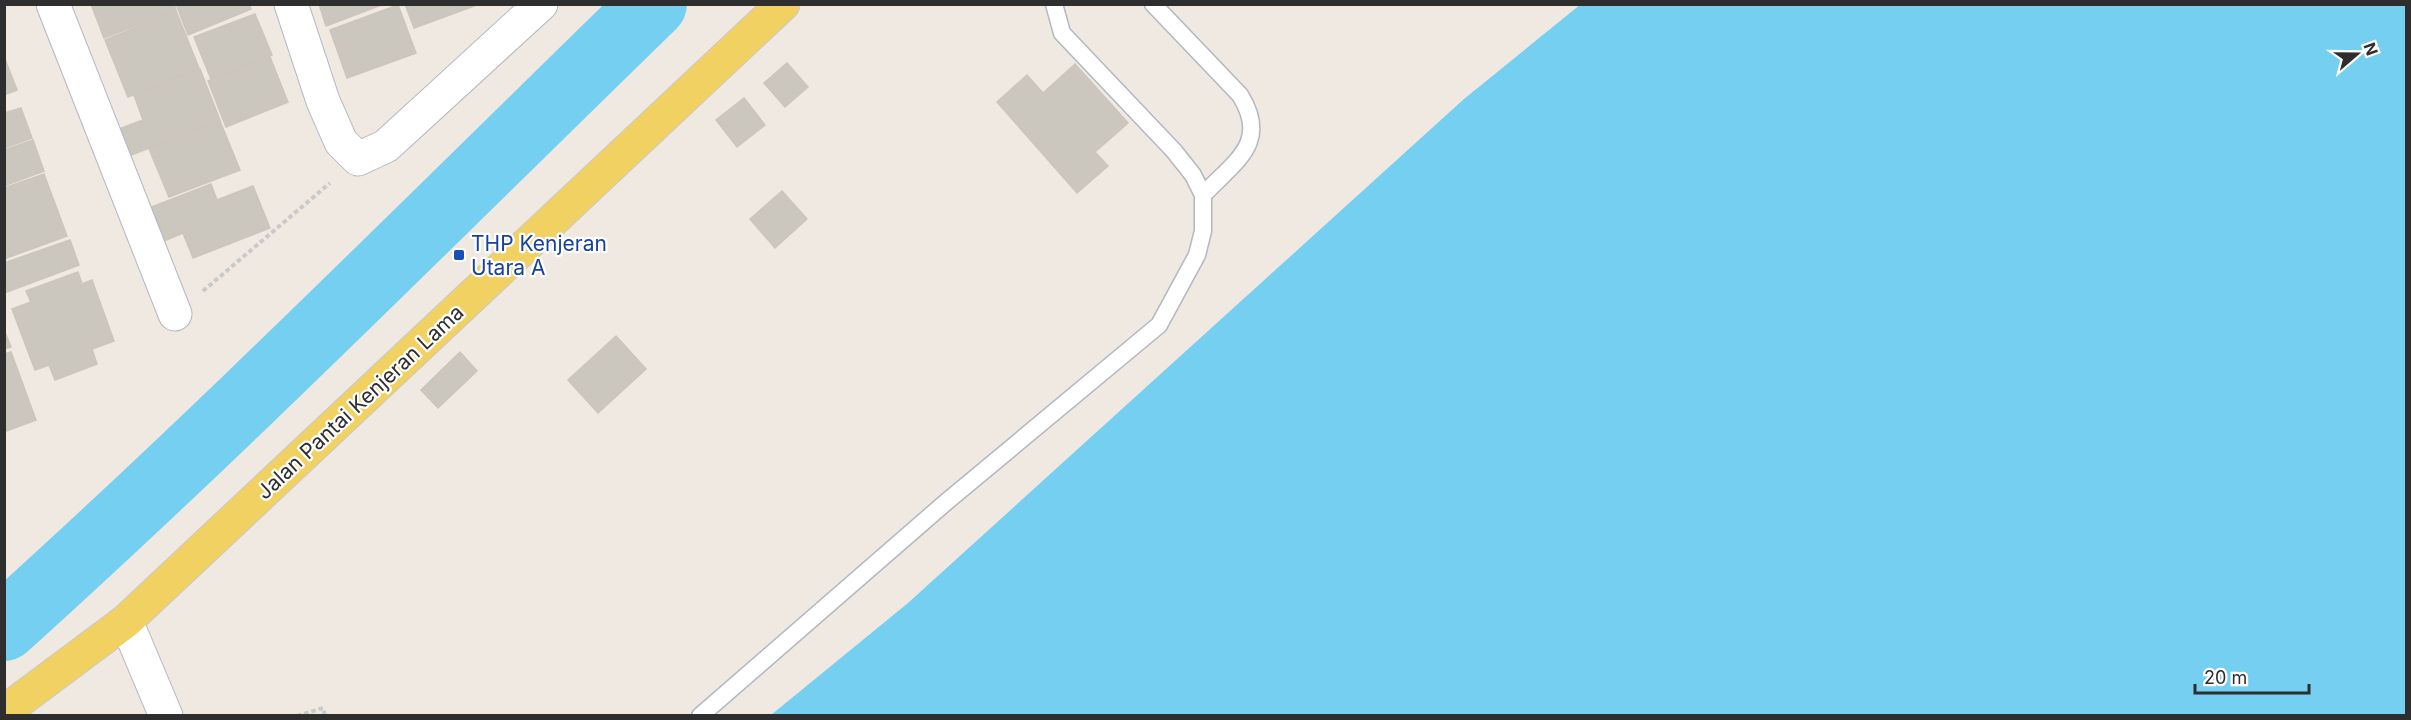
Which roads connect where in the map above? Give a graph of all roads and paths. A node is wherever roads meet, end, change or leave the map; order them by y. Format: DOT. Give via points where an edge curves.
graph roads {
  1 [pos="53,4"];
  2 [pos="291,4"];
  3 [pos="783,4"];
  4 [pos="1054,4"];
  5 [pos="1153,4"];
  6 [pos="537,6"];
  7 [pos="358,159"];
  8 [pos="1203,195"];
  9 [pos="176,314"];
  10 [pos="126,621"];
  11 [pos="4,712"];
  12 [pos="165,716"];
  13 [pos="297,716"];
  14 [pos="325,716"];
  15 [pos="700,716"];
  1 -- 9 [label="street"];
  2 -- 7 [label="street" via="323,101 341,142"];
  3 -- 10 [label="main road, Jalan Pantai Kenjeran Lama"];
  4 -- 8 [label="lane" via="1062,33 1174,151"];
  5 -- 8 [label="lane" via="1240,95 1251,112 1253,134 1244,152"];
  6 -- 7 [label="street" via="386,146"];
  7 -- 9 [label="path"];
  8 -- 15 [label="lane" via="1203,231 1197,255 1159,325 945,503"];
  10 -- 11 [label="main road, Jalan Pantai Kenjeran Lama"];
  10 -- 12 [label="street"];
  13 -- 14 [label="path" via="323,708"];
}
